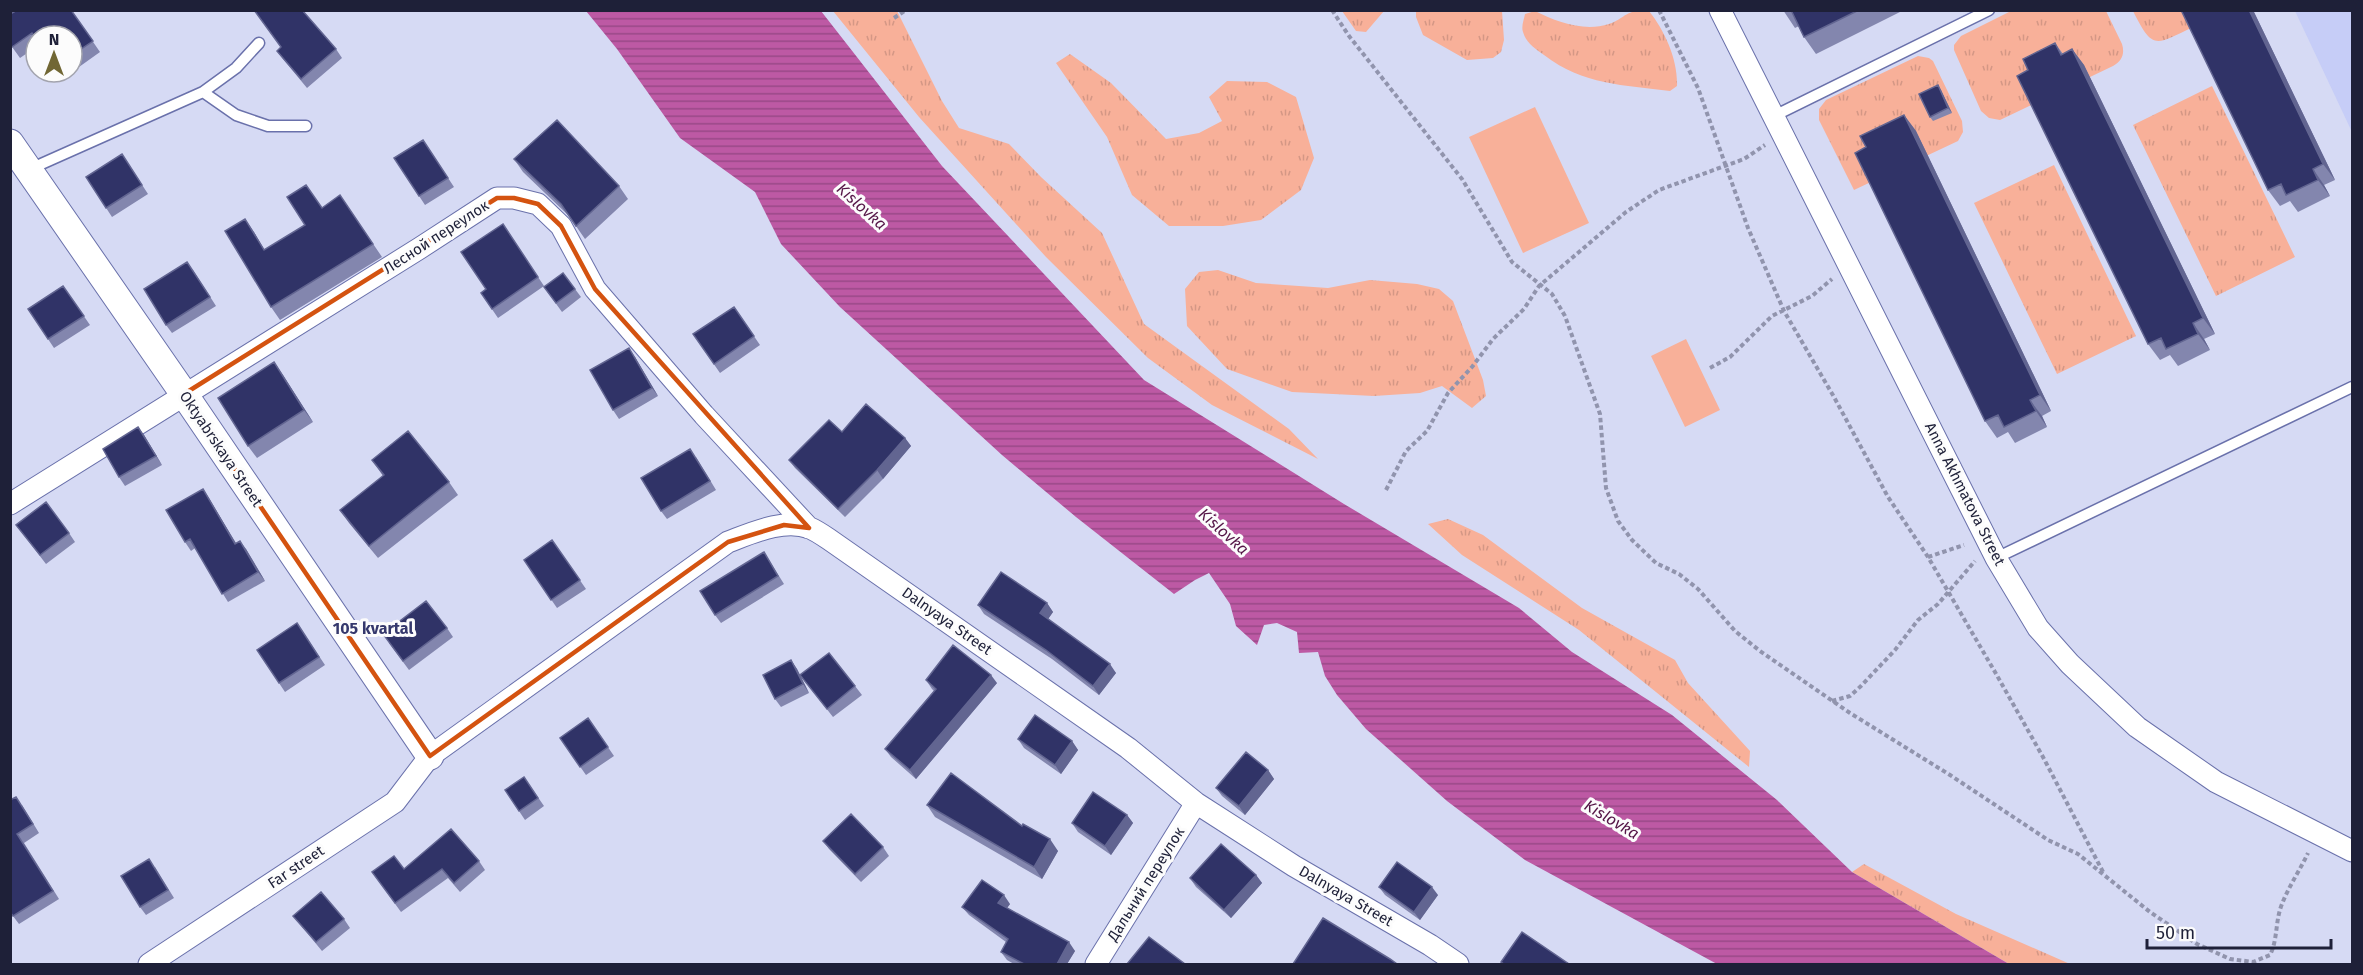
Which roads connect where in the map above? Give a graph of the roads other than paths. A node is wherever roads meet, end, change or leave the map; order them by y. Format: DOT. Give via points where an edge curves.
graph roads {
  1 [pos="1720,10"];
  2 [pos="1989,10"];
  3 [pos="259,43"];
  4 [pos="203,92"];
  5 [pos="1774,116"];
  6 [pos="306,126"];
  7 [pos="10,143"];
  8 [pos="30,170"];
  9 [pos="2352,387"];
  10 [pos="184,394"];
  11 [pos="10,504"];
  12 [pos="808,528"];
  13 [pos="1991,547"];
  14 [pos="430,756"];
  15 [pos="1196,803"];
  16 [pos="2352,851"];
  17 [pos="149,964"];
  18 [pos="1096,964"];
  19 [pos="1458,964"];
  1 -- 5 [label="street, Anna Akhmatova Street"];
  2 -- 5 [label="lane"];
  3 -- 4 [label="lane" via="236,68"];
  4 -- 6 [label="lane" via="236,115 268,126"];
  4 -- 8 [label="lane"];
  5 -- 13 [label="street, Anna Akhmatova Street"];
  7 -- 8 [label="street, Oktyabrskaya Street"];
  8 -- 10 [label="street, Oktyabrskaya Street"];
  9 -- 13 [label="lane"];
  10 -- 11 [label="street, Лесной переулок"];
  10 -- 12 [label="street, Лесной переулок" via="497,198 514,198 538,204 561,226 595,289"];
  10 -- 14 [label="street, Oktyabrskaya Street"];
  12 -- 14 [label="street, Dalnyaya Street" via="784,525 728,542"];
  12 -- 15 [label="street, Dalnyaya Street" via="831,540 1128,747"];
  13 -- 16 [label="street, Anna Akhmatova Street" via="2038,628 2137,727 2216,782"];
  14 -- 17 [label="street, Far street" via="395,802"];
  15 -- 18 [label="street, Дальний переулок"];
  15 -- 19 [label="street, Dalnyaya Street"];
}
